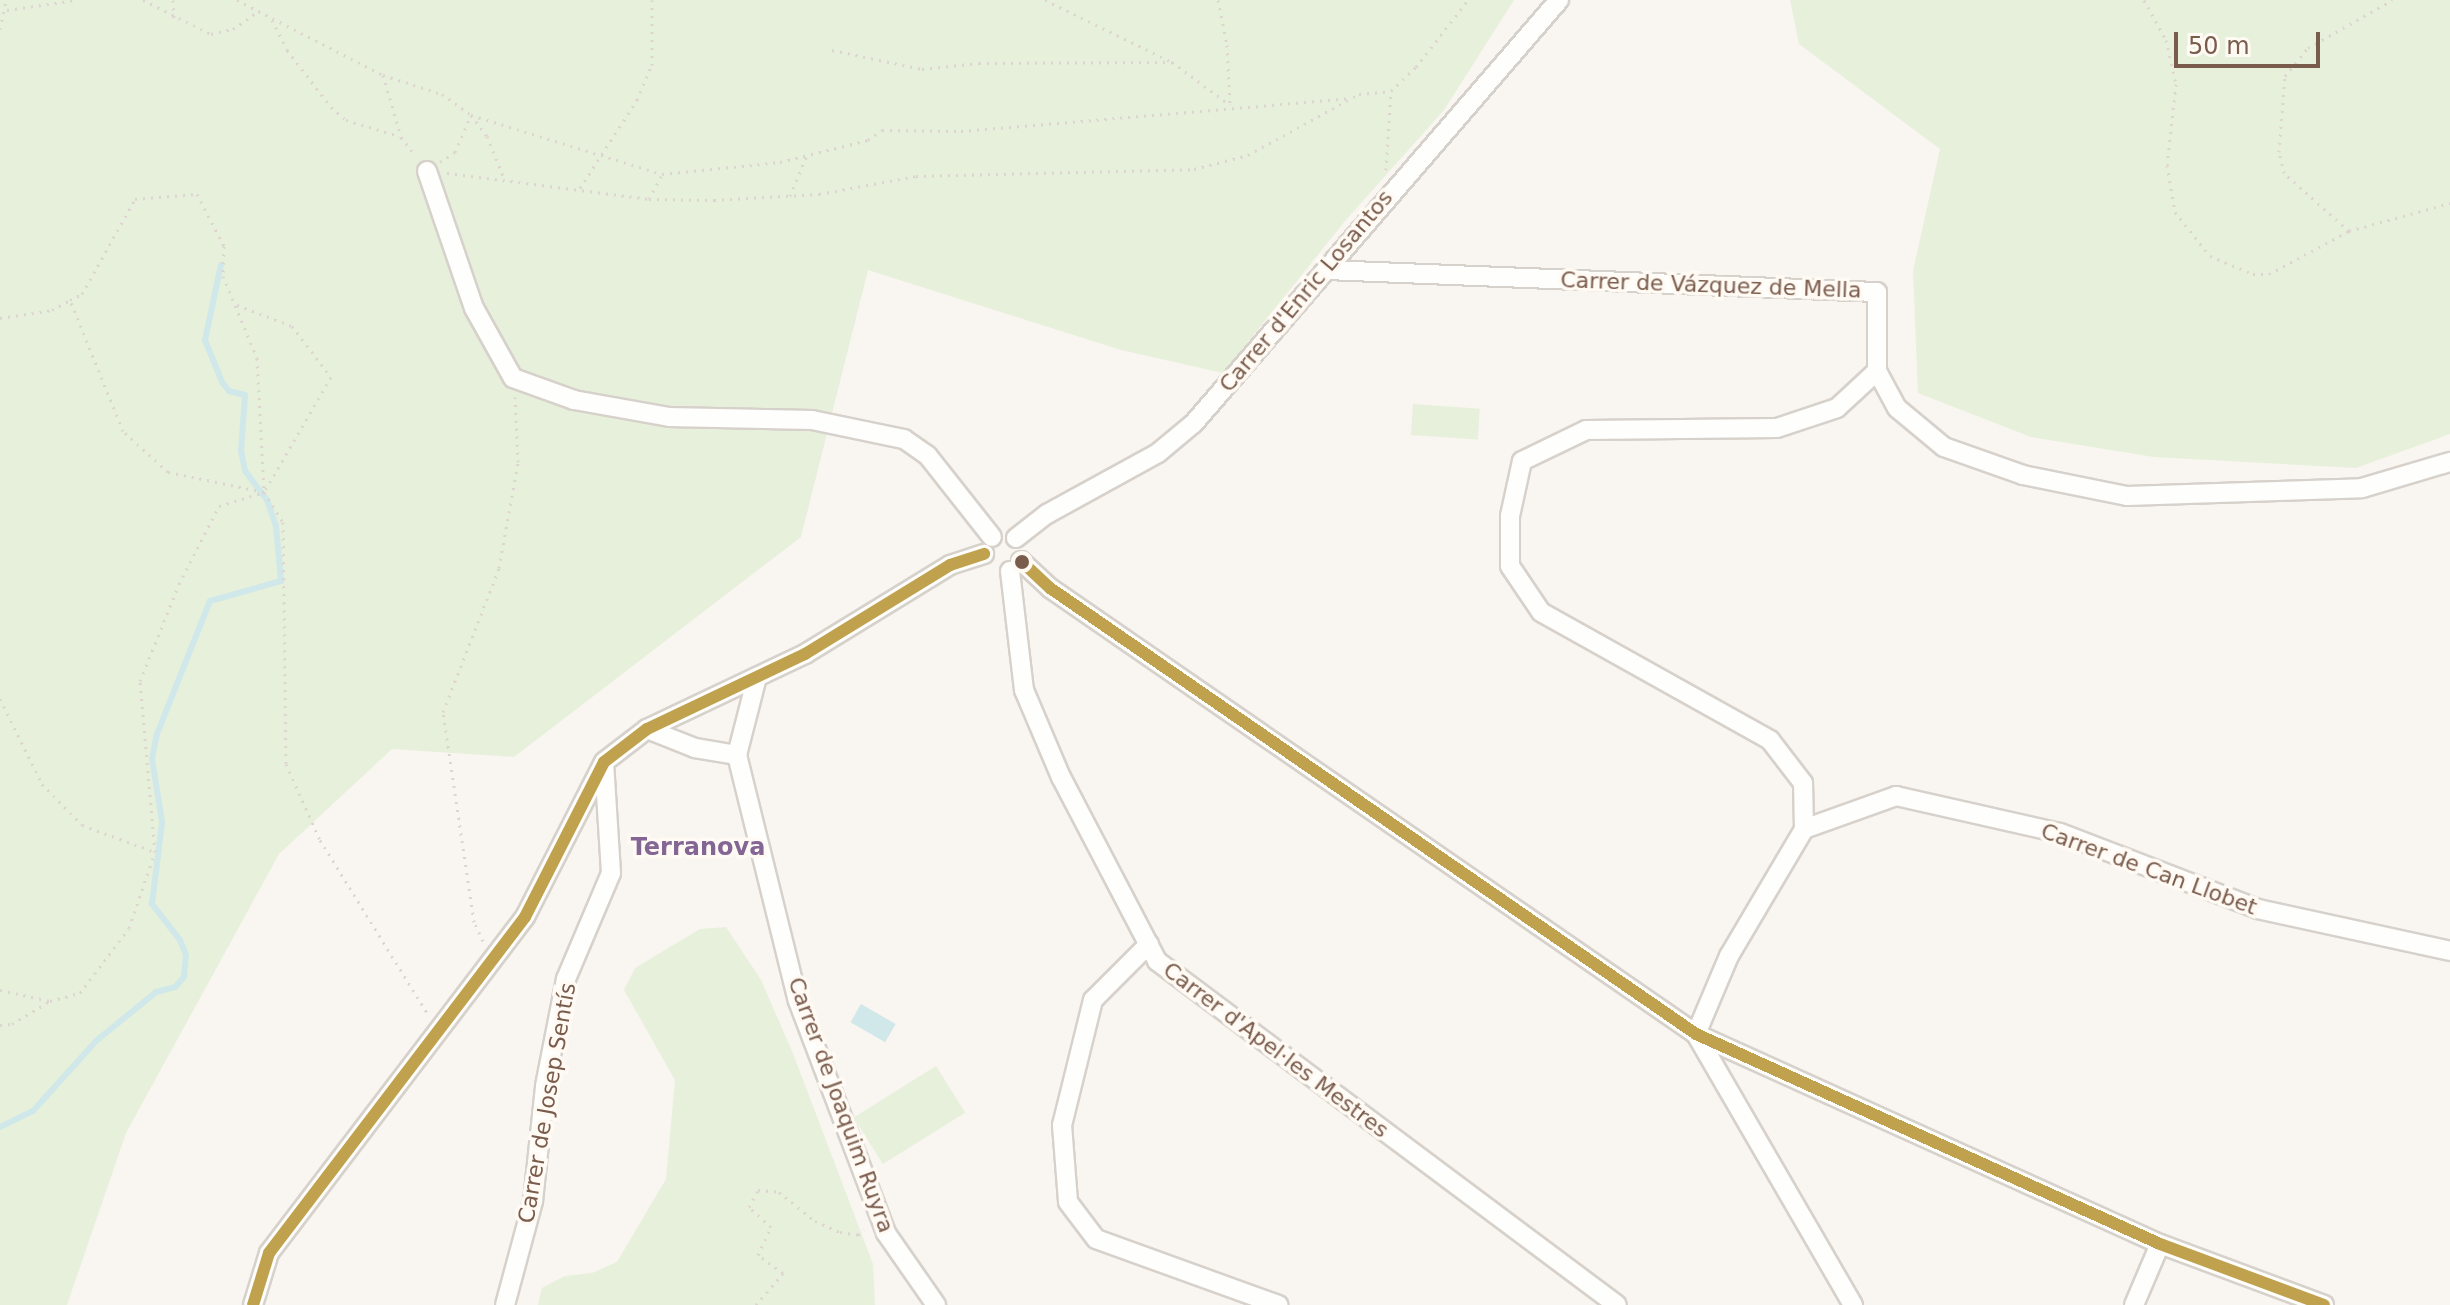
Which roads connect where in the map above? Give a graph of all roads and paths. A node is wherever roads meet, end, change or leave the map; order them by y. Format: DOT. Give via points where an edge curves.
graph roads {
  1 [pos="6,0"];
  2 [pos="76,0"];
  3 [pos="143,0"];
  4 [pos="173,0"];
  5 [pos="237,0"];
  6 [pos="652,0"];
  7 [pos="1045,0"];
  8 [pos="1218,0"];
  9 [pos="1468,0"];
  10 [pos="1559,0"];
  11 [pos="2144,0"];
  12 [pos="2392,0"];
  13 [pos="7,10"];
  14 [pos="257,13"];
  15 [pos="174,19"];
  16 [pos="272,20"];
  17 [pos="0,29"];
  18 [pos="832,50"];
  19 [pos="1172,62"];
  20 [pos="383,75"];
  21 [pos="1391,91"];
  22 [pos="1350,98"];
  23 [pos="1230,105"];
  24 [pos="471,115"];
  25 [pos="401,137"];
  26 [pos="597,155"];
  27 [pos="807,155"];
  28 [pos="427,171"];
  29 [pos="662,174"];
  30 [pos="505,181"];
  31 [pos="580,189"];
  32 [pos="789,197"];
  33 [pos="1384,198"];
  34 [pos="649,199"];
  35 [pos="2450,203"];
  36 [pos="2349,231"];
  37 [pos="1326,270"];
  38 [pos="70,300"];
  39 [pos="235,305"];
  40 [pos="0,318"];
  41 [pos="1877,371"];
  42 [pos="513,378"];
  43 [pos="2450,462"];
  44 [pos="264,492"];
  45 [pos="1016,538"];
  46 [pos="988,546"];
  47 [pos="1016,566"];
  48 [pos="757,677"];
  49 [pos="0,699"];
  50 [pos="647,729"];
  51 [pos="737,755"];
  52 [pos="604,762"];
  53 [pos="1804,829"];
  54 [pos="155,852"];
  55 [pos="1149,944"];
  56 [pos="2450,951"];
  57 [pos="492,963"];
  58 [pos="0,990"];
  59 [pos="50,1001"];
  60 [pos="0,1025"];
  61 [pos="437,1028"];
  62 [pos="1696,1034"];
  63 [pos="878,1213"];
  64 [pos="2160,1244"];
  65 [pos="253,1305"];
  66 [pos="505,1305"];
  67 [pos="756,1305"];
  68 [pos="936,1305"];
  69 [pos="1278,1305"];
  70 [pos="1617,1305"];
  71 [pos="1853,1305"];
  72 [pos="2134,1305"];
  73 [pos="2324,1305"];
  1 -- 13 [label="path"];
  2 -- 13 [label="path"];
  3 -- 15 [label="path"];
  4 -- 15 [label="path"];
  5 -- 14 [label="path"];
  6 -- 26 [label="path" via="652,65 637,100"];
  7 -- 19 [label="path"];
  8 -- 23 [label="path"];
  9 -- 21 [label="path"];
  10 -- 33 [label="street, Carrer d'Enric Losantos"];
  11 -- 36 [label="path" via="2176,84 2167,165 2175,212 2197,244 2228,266 2269,274"];
  12 -- 36 [label="path" via="2308,48 2285,76 2279,152 2284,173"];
  13 -- 17 [label="path"];
  14 -- 15 [label="path" via="233,29 211,34"];
  14 -- 16 [label="path"];
  16 -- 20 [label="path"];
  16 -- 25 [label="path" via="287,50 331,107 346,120"];
  18 -- 19 [label="path" via="922,69 979,63"];
  19 -- 23 [label="path"];
  20 -- 24 [label="path" via="442,94"];
  20 -- 25 [label="path"];
  21 -- 22 [label="path"];
  21 -- 33 [label="path"];
  22 -- 23 [label="path"];
  22 -- 32 [label="path" via="1248,155 1194,169 916,176"];
  23 -- 27 [label="path" via="1146,118 1080,118 961,131 882,130 868,140"];
  24 -- 26 [label="path"];
  24 -- 28 [label="path" via="455,152"];
  24 -- 30 [label="path" via="487,136"];
  25 -- 28 [label="path"];
  26 -- 29 [label="path"];
  26 -- 31 [label="path"];
  27 -- 29 [label="path"];
  27 -- 32 [label="path"];
  28 -- 30 [label="path"];
  28 -- 42 [label="street" via="474,308"];
  29 -- 34 [label="path"];
  30 -- 31 [label="path"];
  31 -- 34 [label="path"];
  32 -- 34 [label="path"];
  33 -- 37 [label="street, Carrer d'Enric Losantos"];
  35 -- 36 [label="path"];
  37 -- 41 [label="street, Carrer de Vázquez de Mella" via="1877,292"];
  37 -- 45 [label="street, Carrer d'Enric Losantos" via="1177,439 1047,514"];
  38 -- 39 [label="path" via="82,294 135,199 197,194 224,246 223,276"];
  38 -- 40 [label="path" via="52,310"];
  38 -- 44 [label="path" via="123,431 168,472"];
  39 -- 44 [label="path" via="257,358"];
  39 -- 44 [label="path" via="292,326 331,377"];
  41 -- 43 [label="street, Carrer de Vázquez de Mella" via="1897,408 1944,447 2023,475 2127,496 2362,488"];
  41 -- 53 [label="street" via="1837,408 1777,428 1586,430 1522,461 1510,516 1510,566 1541,612 1770,740 1803,783"];
  42 -- 46 [label="street" via="574,400 669,417 812,420 904,439 928,456"];
  42 -- 57 [label="path" via="518,462 499,568 443,712 474,922"];
  44 -- 54 [label="path" via="219,506 179,584 140,681"];
  44 -- 61 [label="path" via="283,522 286,764 320,840"];
  45 -- 46 [label="street" via="1004,534"];
  45 -- 47 [label="street, Carrer d'Apel·les Mestres"];
  46 -- 47 [label="street" via="991,567"];
  46 -- 48 [label="street"];
  47 -- 55 [label="street, Carrer d'Apel·les Mestres" via="1024,690 1061,777"];
  47 -- 62 [label="street"];
  48 -- 50 [label="street"];
  48 -- 51 [label="street, Carrer de Joaquim Ruyra"];
  49 -- 54 [label="path" via="42,784 82,825"];
  50 -- 51 [label="street" via="695,748"];
  50 -- 52 [label="street"];
  51 -- 63 [label="street, Carrer de Joaquim Ruyra" via="798,1001"];
  52 -- 57 [label="street" via="525,917"];
  52 -- 66 [label="street, Carrer de Josep Sentís" via="611,873 566,979 545,1086 533,1201"];
  53 -- 56 [label="street, Carrer de Can Llobet" via="1896,796 2060,833 2258,909"];
  53 -- 62 [label="street" via="1729,956"];
  54 -- 59 [label="path" via="129,928 101,970 80,993"];
  55 -- 69 [label="street" via="1093,1000 1062,1125 1068,1202 1096,1239"];
  55 -- 70 [label="street, Carrer d'Apel·les Mestres" via="1157,961"];
  57 -- 61 [label="street"];
  58 -- 59 [label="path"];
  59 -- 60 [label="path" via="12,1024"];
  61 -- 65 [label="street" via="269,1253"];
  62 -- 64 [label="street"];
  62 -- 71 [label="street"];
  63 -- 67 [label="path" via="858,1235 840,1232 779,1192 758,1190 749,1207 771,1227 758,1255 783,1273"];
  63 -- 68 [label="street, Carrer de Joaquim Ruyra"];
  64 -- 72 [label="street"];
  64 -- 73 [label="street"];
}
